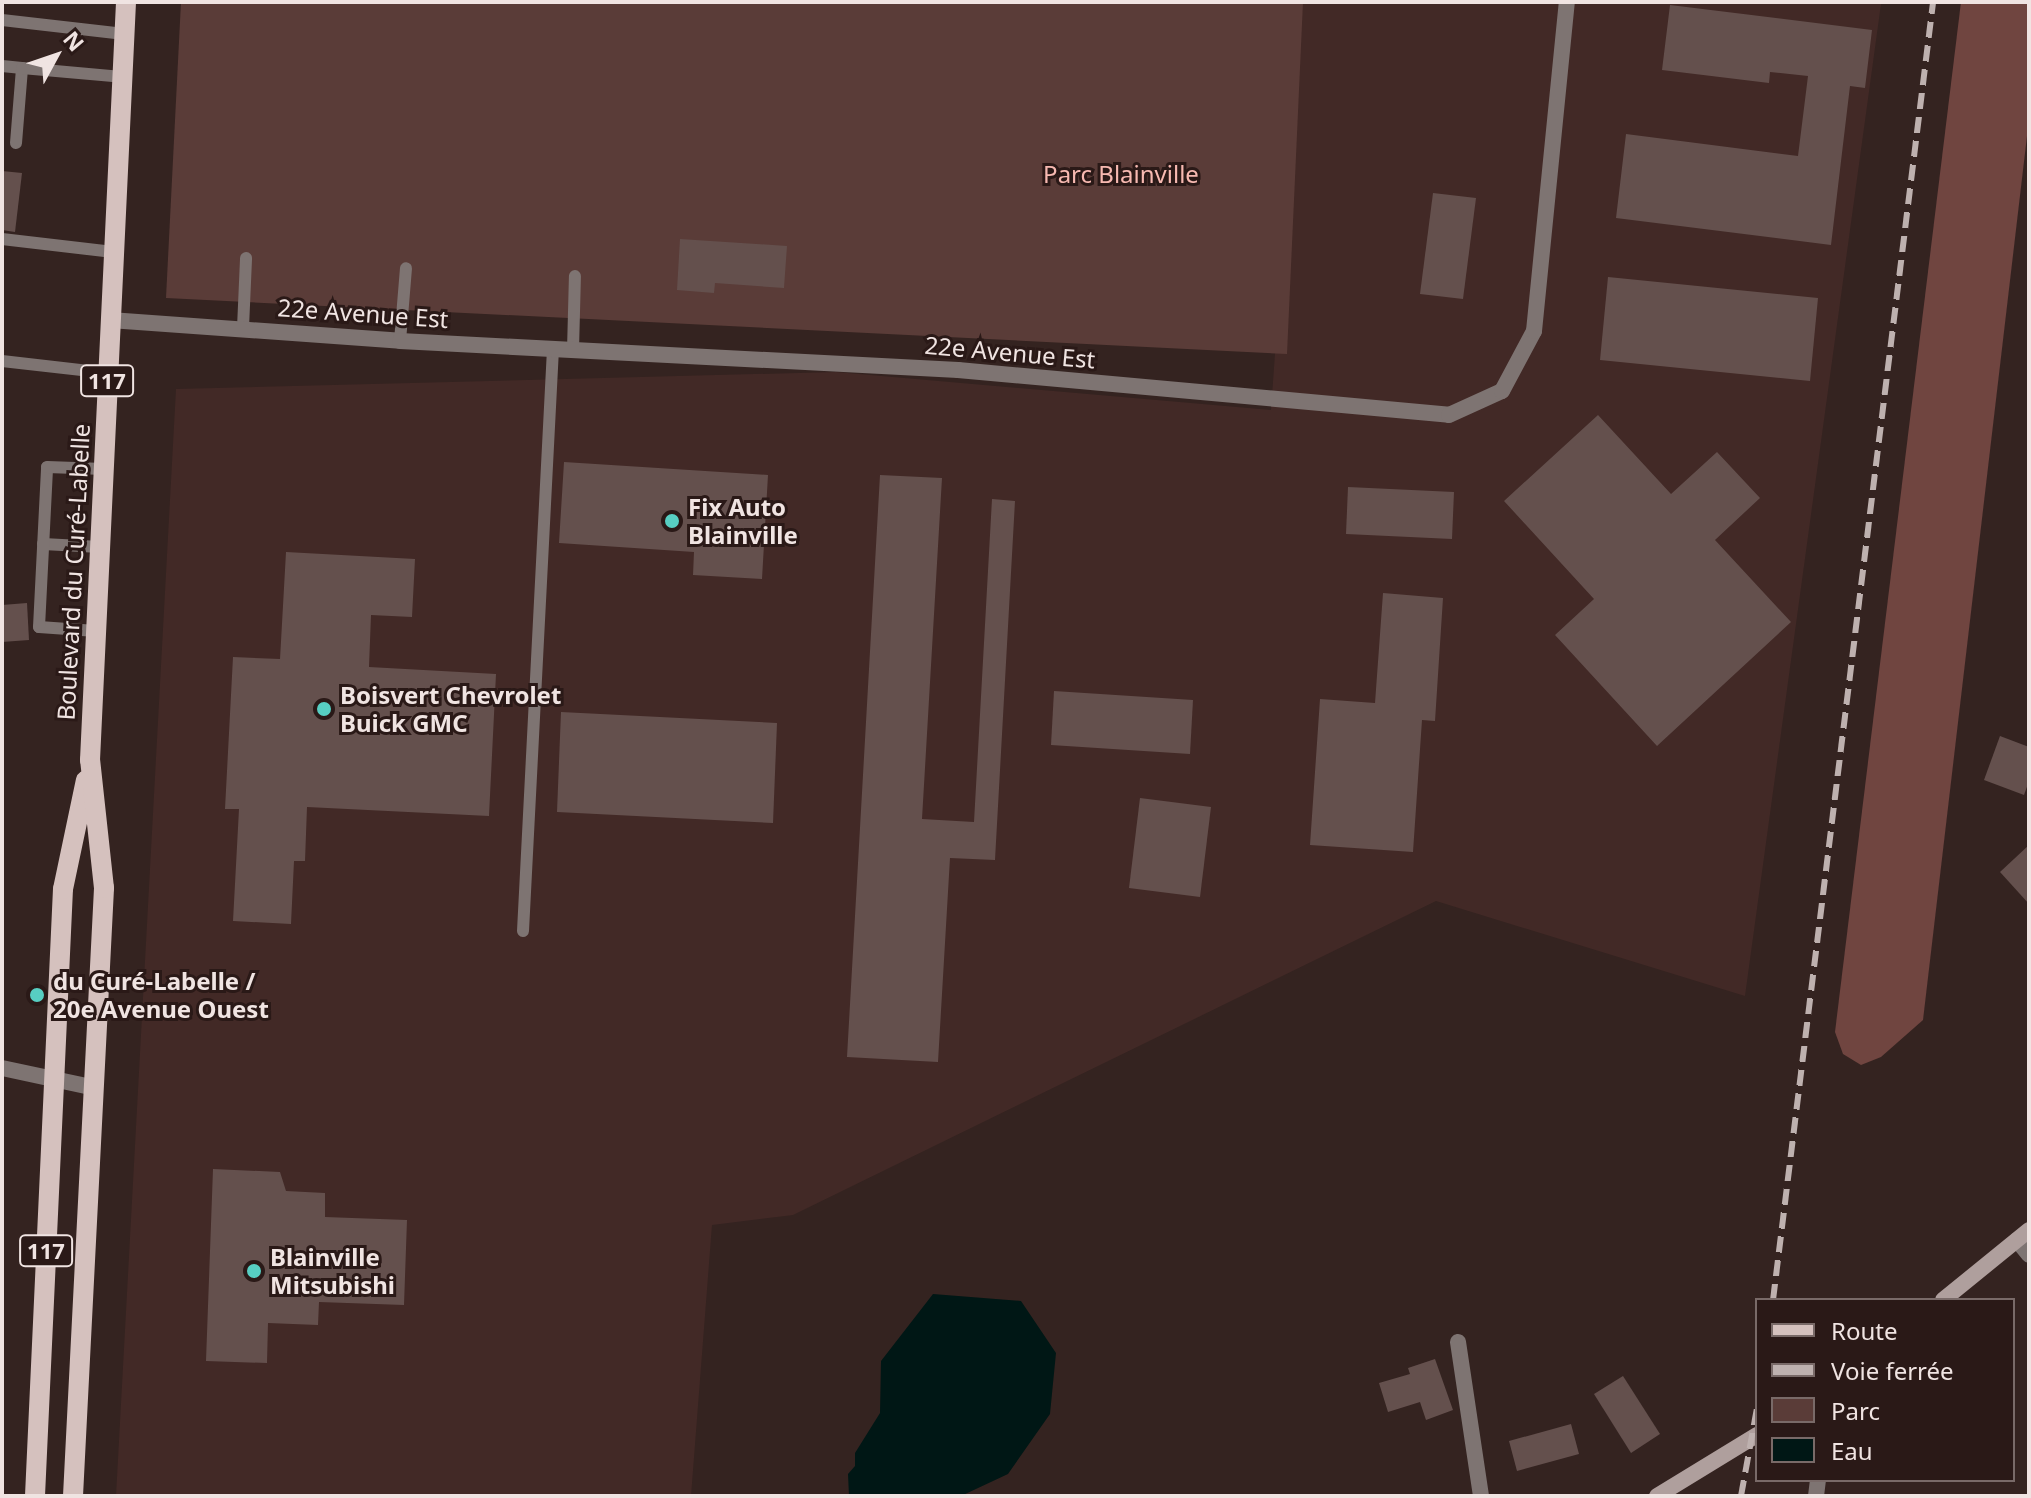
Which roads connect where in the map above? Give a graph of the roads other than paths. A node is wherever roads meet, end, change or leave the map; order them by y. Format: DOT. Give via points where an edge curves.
graph roads {
  1 [pos="126,2"];
  2 [pos="1567,2"];
  3 [pos="2,20"];
  4 [pos="124,34"];
  5 [pos="2,66"];
  6 [pos="22,68"];
  7 [pos="122,77"];
  8 [pos="16,143"];
  9 [pos="2,239"];
  10 [pos="113,252"];
  11 [pos="246,258"];
  12 [pos="406,268"];
  13 [pos="575,276"];
  14 [pos="110,320"];
  15 [pos="243,328"];
  16 [pos="400,341"];
  17 [pos="553,349"];
  18 [pos="573,350"];
  19 [pos="2,361"];
  20 [pos="108,373"];
  21 [pos="104,469"];
  22 [pos="43,544"];
  23 [pos="100,547"];
  24 [pos="96,631"];
  25 [pos="90,760"];
  26 [pos="523,931"];
  27 [pos="2,1068"];
  28 [pos="54,1080"];
  29 [pos="95,1088"];
  30 [pos="2023,1235"];
  31 [pos="2029,1255"];
  32 [pos="1945,1298"];
  33 [pos="1458,1342"];
  34 [pos="1755,1436"];
  35 [pos="35,1496"];
  36 [pos="73,1496"];
  37 [pos="1481,1496"];
  38 [pos="1657,1496"];
  1 -- 4 [label="main road, Boulevard du Curé-Labelle / 117"];
  2 -- 18 [label="street, 22e Avenue Est" via="1534,331 1502,391 1449,415 958,370"];
  3 -- 4 [label="lane"];
  4 -- 7 [label="main road, Boulevard du Curé-Labelle / 117"];
  5 -- 6 [label="lane"];
  6 -- 7 [label="lane"];
  6 -- 8 [label="lane"];
  7 -- 10 [label="main road, Boulevard du Curé-Labelle / 117"];
  9 -- 10 [label="lane"];
  10 -- 14 [label="main road, Boulevard du Curé-Labelle / 117"];
  11 -- 15 [label="lane"];
  12 -- 16 [label="lane"];
  13 -- 18 [label="lane"];
  14 -- 15 [label="street, 22e Avenue Est"];
  14 -- 20 [label="main road, Boulevard du Curé-Labelle / 117"];
  15 -- 16 [label="street, 22e Avenue Est"];
  16 -- 17 [label="street, 22e Avenue Est"];
  17 -- 18 [label="street, 22e Avenue Est"];
  17 -- 26 [label="lane"];
  19 -- 20 [label="lane"];
  20 -- 21 [label="main road, Boulevard du Curé-Labelle / 117"];
  21 -- 22 [label="lane" via="47,467"];
  21 -- 23 [label="main road, Boulevard du Curé-Labelle / 117"];
  22 -- 23 [label="lane"];
  22 -- 24 [label="lane" via="39,627"];
  23 -- 24 [label="main road, Boulevard du Curé-Labelle / 117"];
  24 -- 25 [label="main road, Boulevard du Curé-Labelle / 117"];
  25 -- 28 [label="main road, Boulevard du Curé-Labelle / 117" via="63,889"];
  25 -- 29 [label="main road, Boulevard du Curé-Labelle / 117" via="104,888"];
  27 -- 28 [label="street"];
  28 -- 29 [label="street"];
  28 -- 35 [label="main road, Boulevard du Curé-Labelle / 117"];
  29 -- 36 [label="main road, Boulevard du Curé-Labelle / 117"];
  30 -- 31 [label="street"];
  30 -- 32 [label="street"];
  33 -- 37 [label="street"];
  34 -- 38 [label="street"];
}
